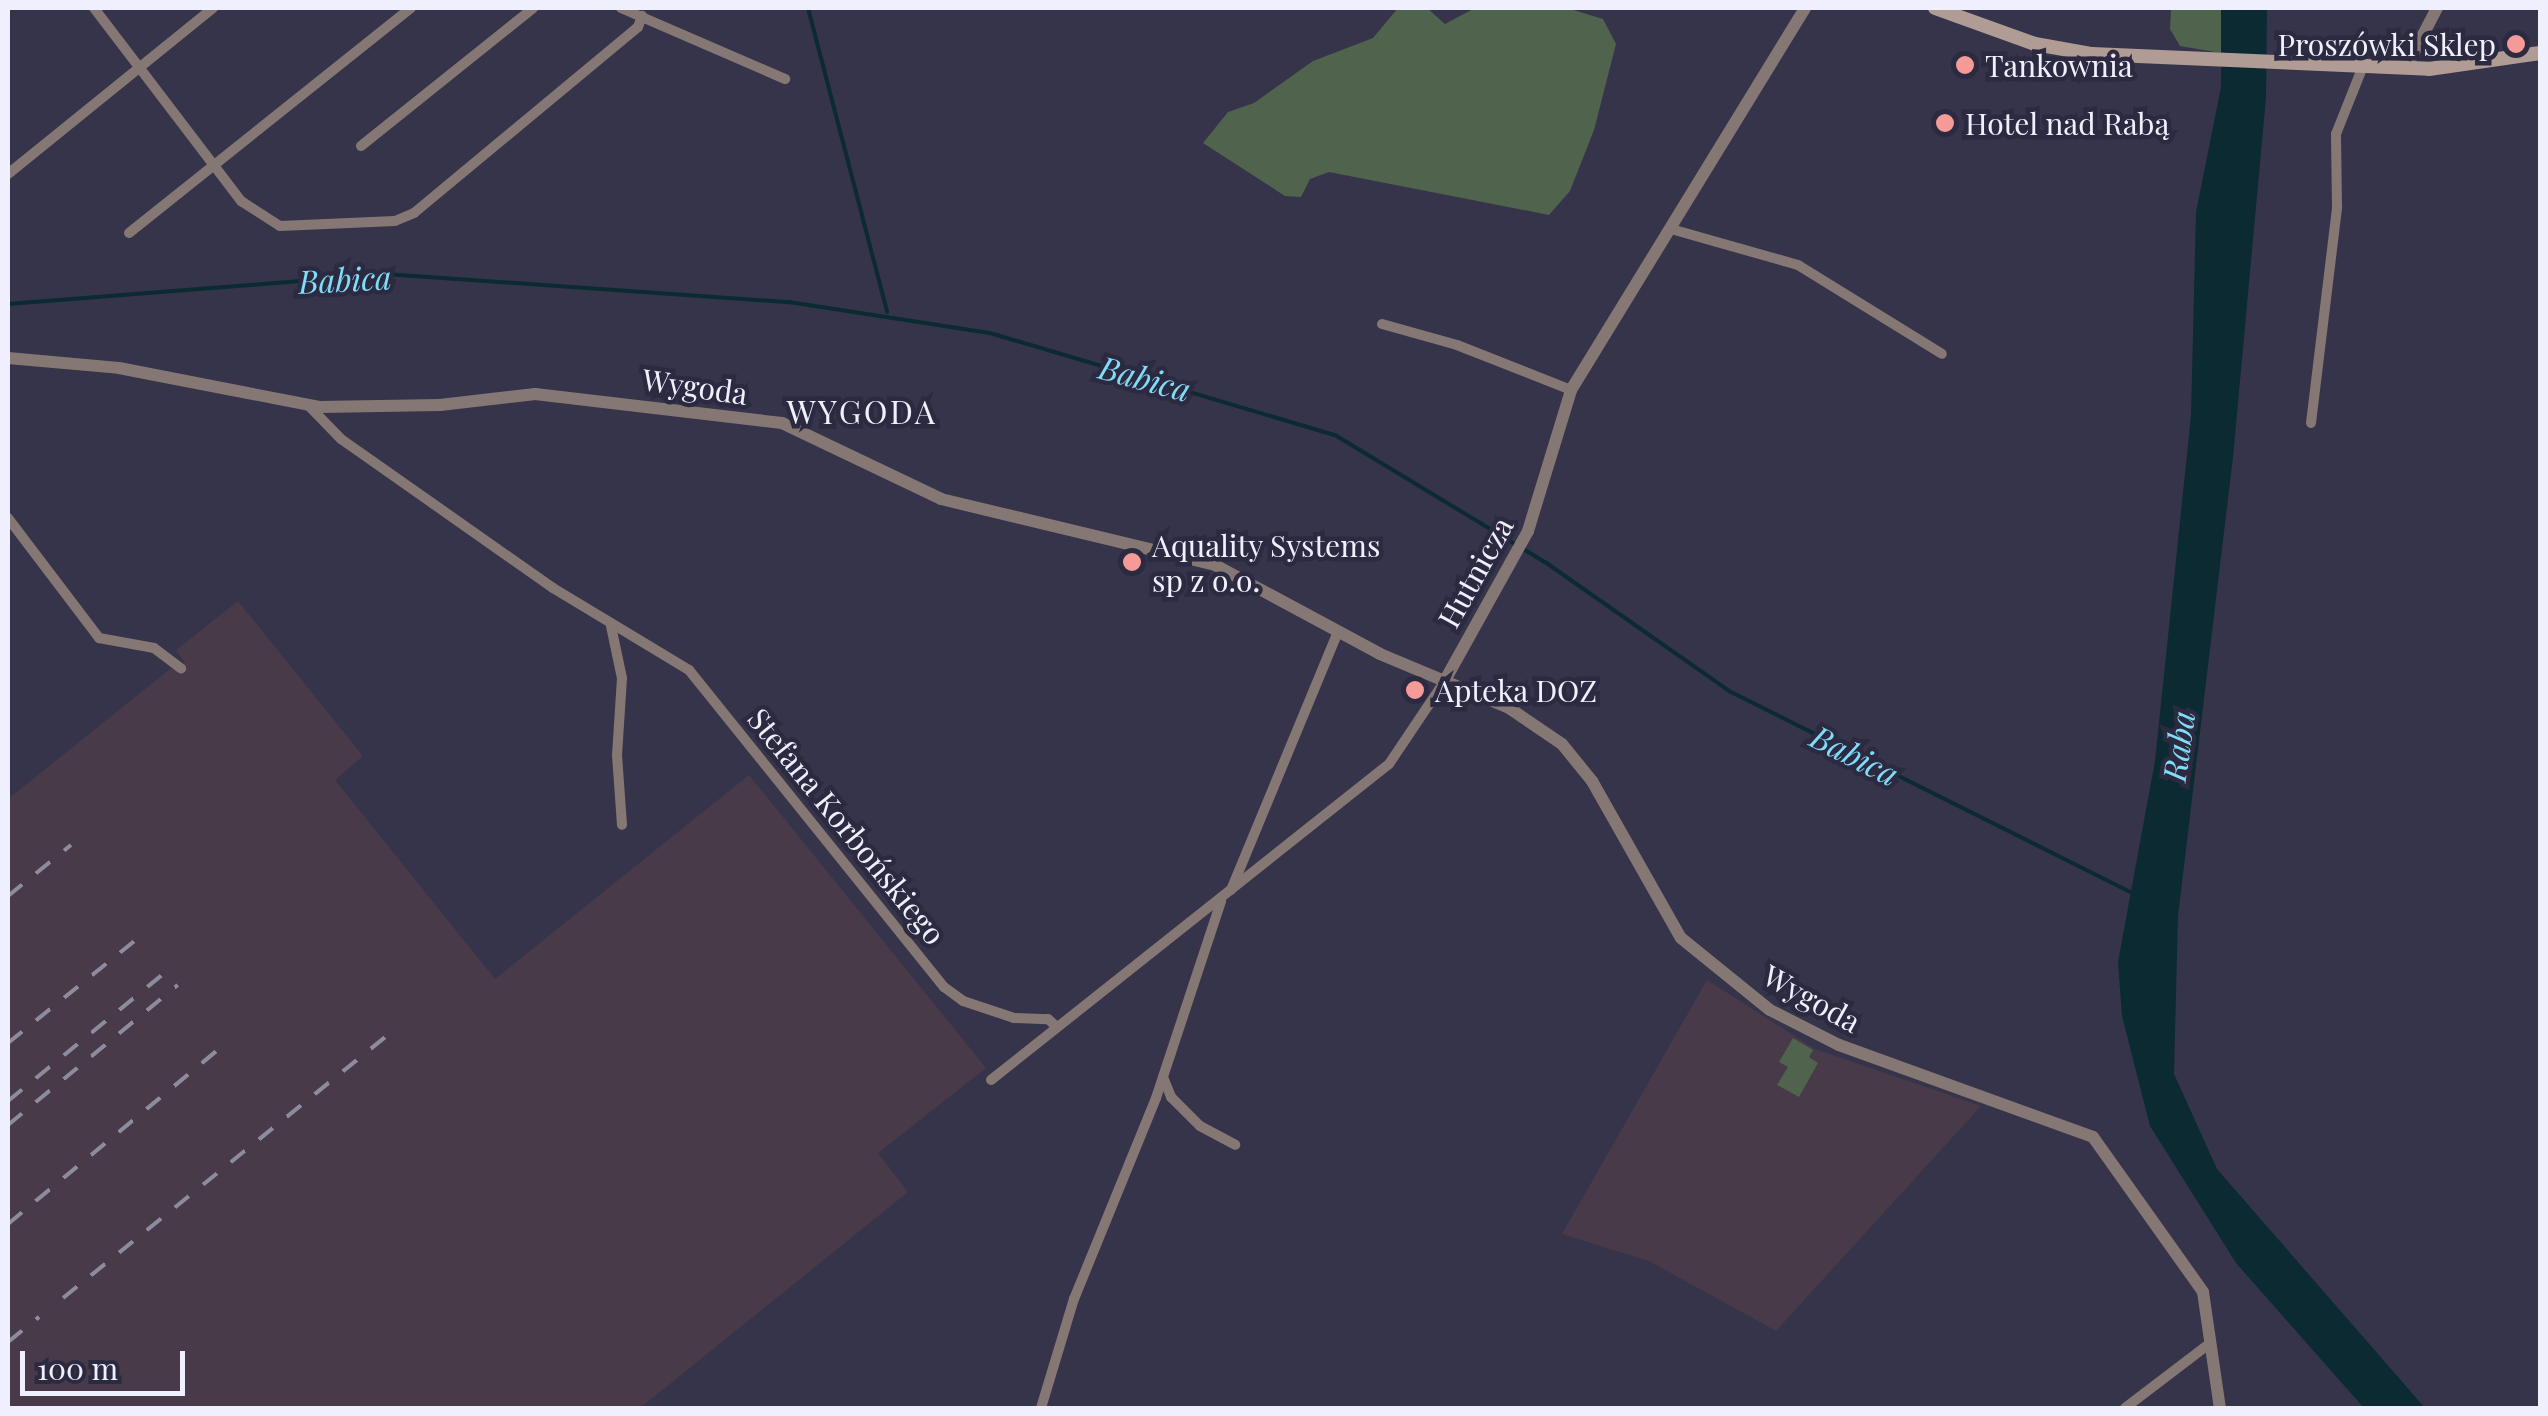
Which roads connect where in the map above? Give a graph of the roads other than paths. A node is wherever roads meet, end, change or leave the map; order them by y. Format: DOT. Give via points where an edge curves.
graph roads {
  1 [pos="94,8"];
  2 [pos="213,8"];
  3 [pos="411,8"];
  4 [pos="533,8"];
  5 [pos="621,8"];
  6 [pos="1805,8"];
  7 [pos="1935,8"];
  8 [pos="2437,8"];
  9 [pos="642,16"];
  10 [pos="2540,53"];
  11 [pos="2363,66"];
  12 [pos="140,68"];
  13 [pos="2406,68"];
  14 [pos="785,79"];
  15 [pos="361,146"];
  16 [pos="213,164"];
  17 [pos="8,174"];
  18 [pos="1671,229"];
  19 [pos="130,233"];
  20 [pos="1382,324"];
  21 [pos="1942,354"];
  22 [pos="8,358"];
  23 [pos="1570,390"];
  24 [pos="308,406"];
  25 [pos="2310,423"];
  26 [pos="8,518"];
  27 [pos="610,626"];
  28 [pos="1338,632"];
  29 [pos="180,668"];
  30 [pos="1444,682"];
  31 [pos="622,826"];
  32 [pos="1230,892"];
  33 [pos="1221,900"];
  34 [pos="1058,1027"];
  35 [pos="1163,1076"];
  36 [pos="991,1080"];
  37 [pos="1236,1145"];
  38 [pos="2209,1344"];
  39 [pos="1042,1408"];
  40 [pos="2125,1408"];
  41 [pos="2220,1408"];
  1 -- 12 [label="street"];
  2 -- 12 [label="street"];
  3 -- 16 [label="street"];
  4 -- 15 [label="street"];
  5 -- 9 [label="street"];
  6 -- 18 [label="street, Hutnicza"];
  7 -- 11 [label="main road" via="2050,48"];
  8 -- 13 [label="street"];
  9 -- 14 [label="street"];
  9 -- 16 [label="street" via="638,28 395,221 280,226 242,202"];
  10 -- 13 [label="main road" via="2456,68"];
  11 -- 13 [label="main road"];
  11 -- 25 [label="street" via="2336,134 2338,207"];
  12 -- 16 [label="street"];
  12 -- 17 [label="street"];
  16 -- 19 [label="street"];
  18 -- 21 [label="street" via="1798,265"];
  18 -- 23 [label="street, Hutnicza"];
  20 -- 23 [label="street" via="1457,345"];
  22 -- 24 [label="street, Wygoda" via="118,368"];
  23 -- 30 [label="street, Hutnicza" via="1528,531"];
  24 -- 27 [label="street, Stefana Korbońskiego" via="341,439"];
  24 -- 28 [label="street, Wygoda" via="440,406 535,394 782,423 942,499 1215,565"];
  26 -- 29 [label="street" via="99,638 154,648"];
  27 -- 31 [label="street" via="622,678"];
  27 -- 34 [label="street, Stefana Korbońskiego" via="689,670 944,987 964,1001 1014,1018 1048,1019"];
  28 -- 30 [label="street, Wygoda"];
  28 -- 32 [label="street"];
  30 -- 32 [label="street, Hutnicza" via="1389,764"];
  30 -- 38 [label="street, Wygoda" via="1508,708 1562,744 1592,781 1681,938 1770,1010 1839,1045 2093,1137 2187,1263 2202,1292"];
  32 -- 33 [label="street, Hutnicza"];
  33 -- 34 [label="street, Hutnicza"];
  33 -- 35 [label="street"];
  34 -- 36 [label="street, Hutnicza"];
  35 -- 37 [label="street" via="1171,1097 1200,1126"];
  35 -- 39 [label="street" via="1074,1299"];
  38 -- 40 [label="street"];
  38 -- 41 [label="street, Wygoda"];
}
